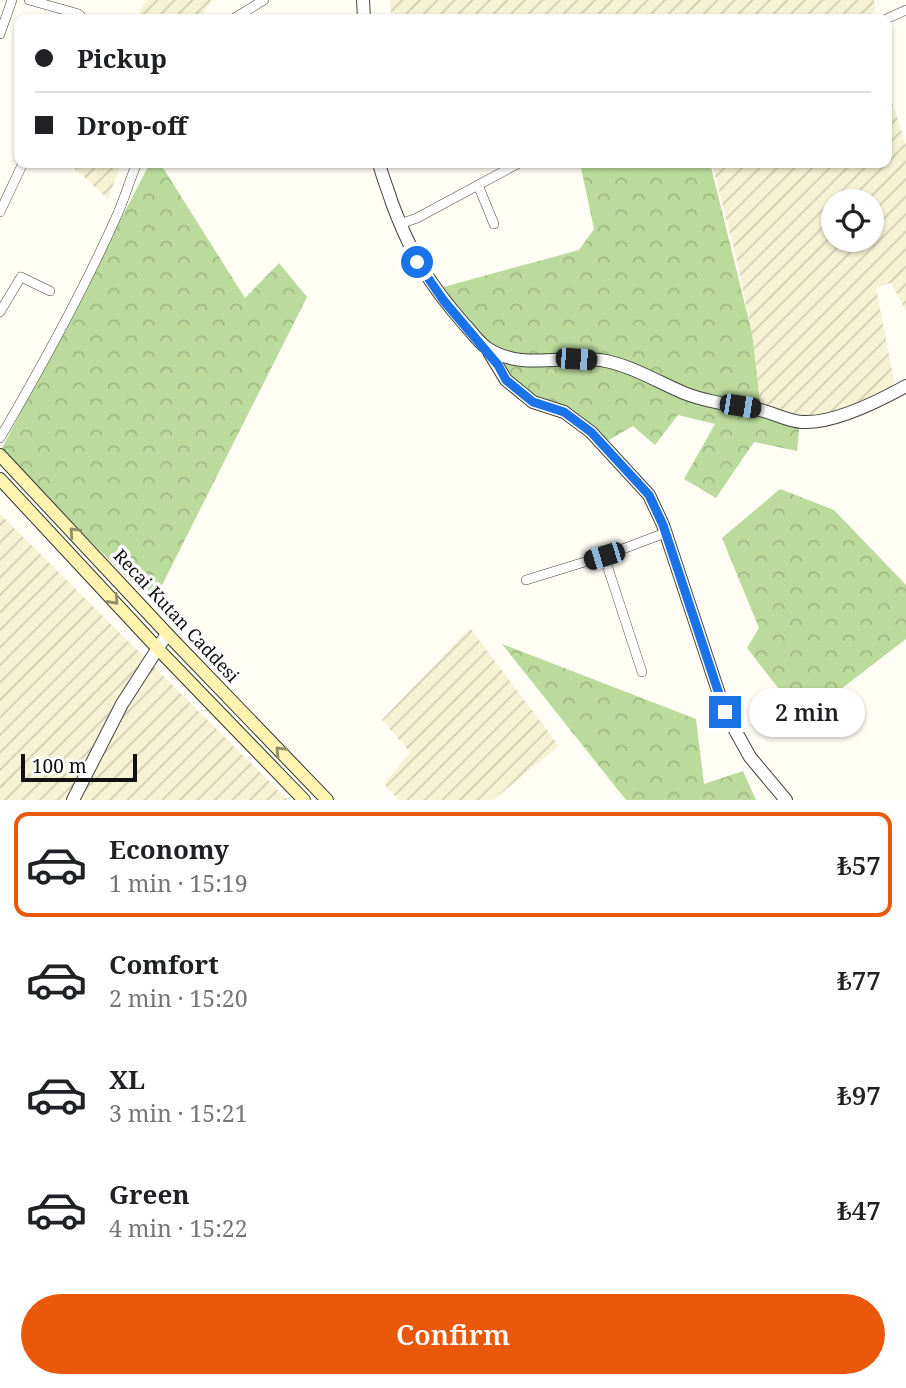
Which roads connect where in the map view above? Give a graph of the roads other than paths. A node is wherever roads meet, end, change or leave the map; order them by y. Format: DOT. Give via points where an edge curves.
graph roads {
  1 [pos="12,0"];
  2 [pos="29,0"];
  3 [pos="264,0"];
  4 [pos="79,14"];
  5 [pos="241,14"];
  6 [pos="0,34"];
  7 [pos="21,168"];
  8 [pos="135,168"];
  9 [pos="381,168"];
  10 [pos="510,168"];
  11 [pos="478,185"];
  12 [pos="0,212"];
  13 [pos="400,224"];
  14 [pos="494,224"];
  15 [pos="50,291"];
  16 [pos="0,312"];
  17 [pos="484,347"];
  18 [pos="906,386"];
  19 [pos="0,438"];
  20 [pos="0,455"];
  21 [pos="0,479"];
  22 [pos="665,533"];
  23 [pos="604,556"];
  24 [pos="526,580"];
  25 [pos="167,634"];
  26 [pos="158,648"];
  27 [pos="642,672"];
  28 [pos="73,800"];
  29 [pos="304,800"];
  30 [pos="327,800"];
  31 [pos="786,800"];
  1 -- 6 [label="street"];
  2 -- 4 [label="street"];
  3 -- 5 [label="street"];
  7 -- 12 [label="street"];
  8 -- 19 [label="street" via="103,245"];
  9 -- 13 [label="street"];
  10 -- 11 [label="street"];
  11 -- 13 [label="street"];
  11 -- 14 [label="street"];
  13 -- 17 [label="street" via="417,262"];
  15 -- 16 [label="street" via="21,277"];
  17 -- 18 [label="street" via="526,362 604,361 634,369 687,394 800,422 822,422"];
  17 -- 22 [label="street" via="506,380 533,402 564,412 591,432 649,495"];
  25 -- 20 [label="main road, Recai Kutan Caddesi, one-way"];
  21 -- 26 [label="main road, Recai Kutan Caddesi, one-way"];
  22 -- 23 [label="street"];
  22 -- 31 [label="street" via="725,712 750,757"];
  23 -- 24 [label="street"];
  23 -- 27 [label="street"];
  25 -- 26 [label="street"];
  30 -- 25 [label="main road, Recai Kutan Caddesi, one-way"];
  26 -- 28 [label="street" via="122,704"];
  26 -- 29 [label="main road, Recai Kutan Caddesi"];
}
